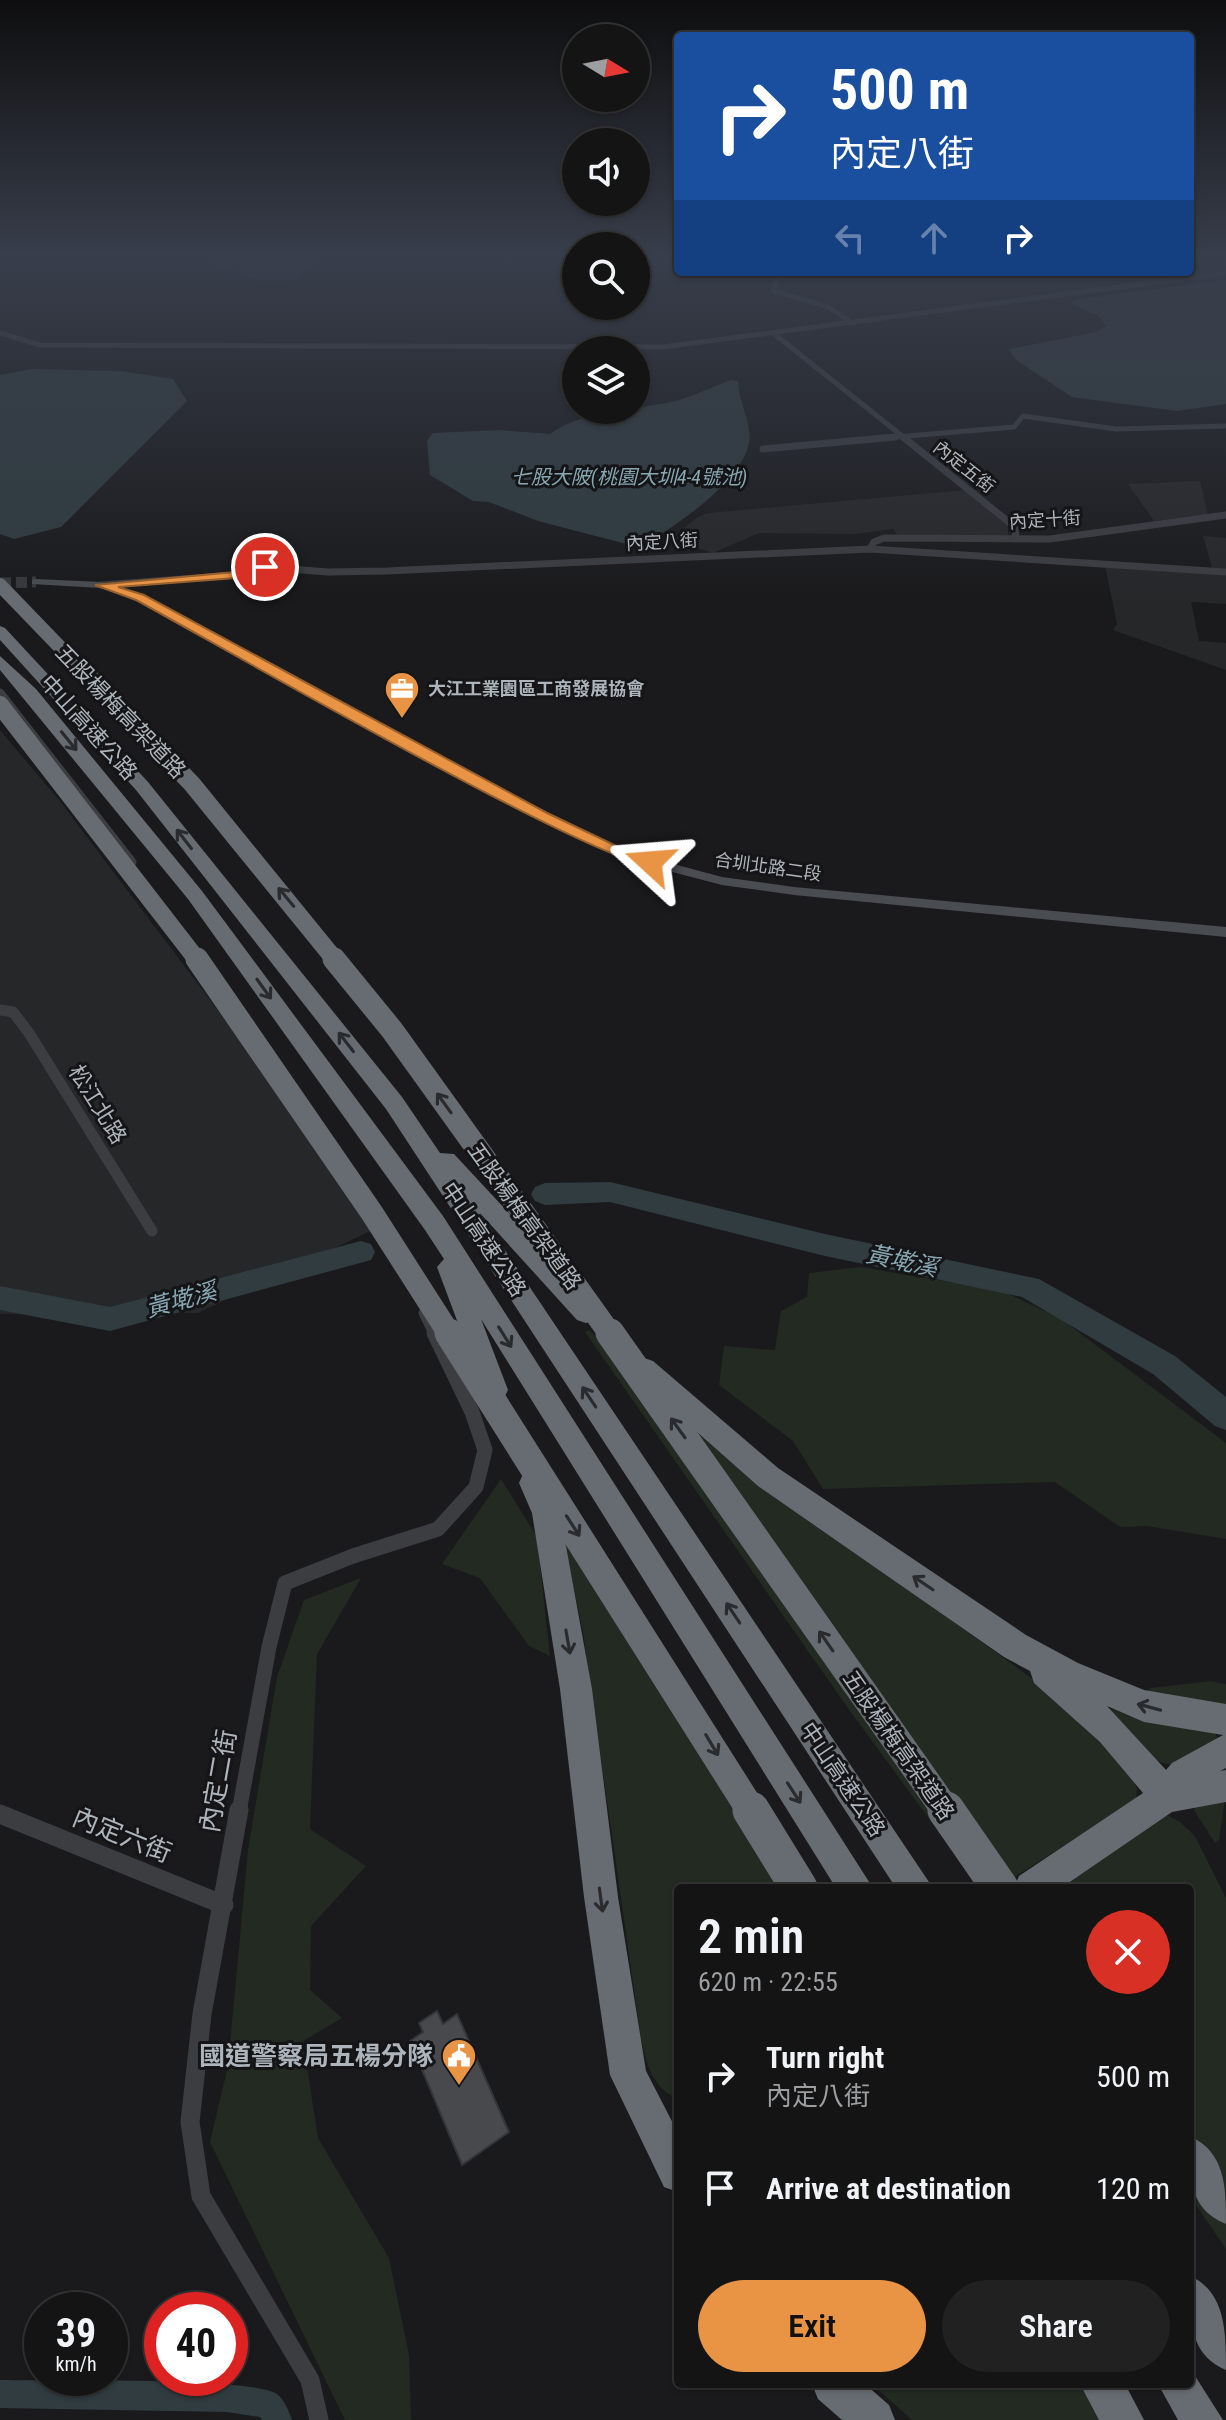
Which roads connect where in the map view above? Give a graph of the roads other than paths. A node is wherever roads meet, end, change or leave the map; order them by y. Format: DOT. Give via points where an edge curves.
graph roads {
  1 [pos="821,372"];
  2 [pos="1226,426"];
  3 [pos="902,437"];
  4 [pos="763,449"];
  5 [pos="1226,515"];
  6 [pos="1016,539"];
  7 [pos="870,549"];
  8 [pos="1226,572"];
  9 [pos="36,582"];
  10 [pos="0,585"];
  11 [pos="101,585"];
  12 [pos="0,631"];
  13 [pos="0,661"];
  14 [pos="0,693"];
  15 [pos="0,705"];
  16 [pos="1226,932"];
  17 [pos="0,1010"];
  18 [pos="394,1103"];
  19 [pos="434,1223"];
  20 [pos="152,1231"];
  21 [pos="1015,1646"];
  22 [pos="1226,1720"];
  23 [pos="1226,1750"];
  24 [pos="1226,1786"];
  25 [pos="1167,1796"];
  26 [pos="0,1814"];
  27 [pos="797,1884"];
  28 [pos="853,1884"];
  29 [pos="913,1884"];
  30 [pos="997,1884"];
  31 [pos="1037,1884"];
  32 [pos="224,1905"];
  33 [pos="674,2158"];
  34 [pos="1194,2161"];
  35 [pos="1226,2205"];
  36 [pos="1194,2302"];
  37 [pos="1226,2349"];
  38 [pos="838,2388"];
  39 [pos="1103,2388"];
  40 [pos="1182,2388"];
  41 [pos="319,2420"];
  42 [pos="874,2420"];
  43 [pos="1123,2420"];
  44 [pos="1202,2420"];
  1 -- 3 [label="street, 內定五街"];
  2 -- 3 [label="street" via="1116,429 1023,416 1014,427"];
  3 -- 4 [label="street"];
  3 -- 6 [label="street, 內定五街" via="1015,527"];
  5 -- 6 [label="street, 內定十街"];
  6 -- 7 [label="street, 內定十街" via="884,538"];
  7 -- 8 [label="street, 內定八街"];
  7 -- 11 [label="street, 內定八街" via="386,571 265,567 236,575"];
  9 -- 11 [label="street, 合圳北路二段"];
  30 -- 10 [label="highway, 五股楊梅高架道路, one-way, bridge" via="705,1465 382,1018 192,784"];
  11 -- 16 [label="street, 合圳北路二段" via="140,597 507,798 624,855 722,881 794,891"];
  18 -- 12 [label="highway, 中山高速公路, one-way" via="142,786"];
  13 -- 19 [label="highway, 中山高速公路, one-way" via="195,895"];
  14 -- 32 [label="street, 內定二街" via="59,764 334,1138 472,1412 485,1450 476,1487 438,1529 285,1583"];
  15 -- 27 [label="highway, one-way, bridge" via="168,918 372,1213"];
  17 -- 20 [label="street, 松江北路" via="13,1012 29,1033"];
  21 -- 18 [label="highway, one-way" via="768,1477 631,1358"];
  29 -- 18 [label="highway, 中山高速公路, one-way"];
  19 -- 28 [label="highway, 中山高速公路, one-way"];
  19 -- 33 [label="highway, one-way" via="489,1378 546,1513 576,1689 628,2075"];
  22 -- 21 [label="highway, one-way" via="1144,1706"];
  21 -- 25 [label="highway" via="1111,1731"];
  23 -- 25 [label="highway" via="1183,1774"];
  24 -- 25 [label="highway"];
  25 -- 31 [label="highway"];
  26 -- 32 [label="street, 內定六街"];
  32 -- 41 [label="street, 內定二街" via="202,2014 190,2122 201,2196 310,2380"];
  34 -- 35 [label="highway"];
  36 -- 37 [label="highway"];
  38 -- 42 [label="highway"];
  39 -- 43 [label="highway"];
  40 -- 44 [label="highway"];
}
